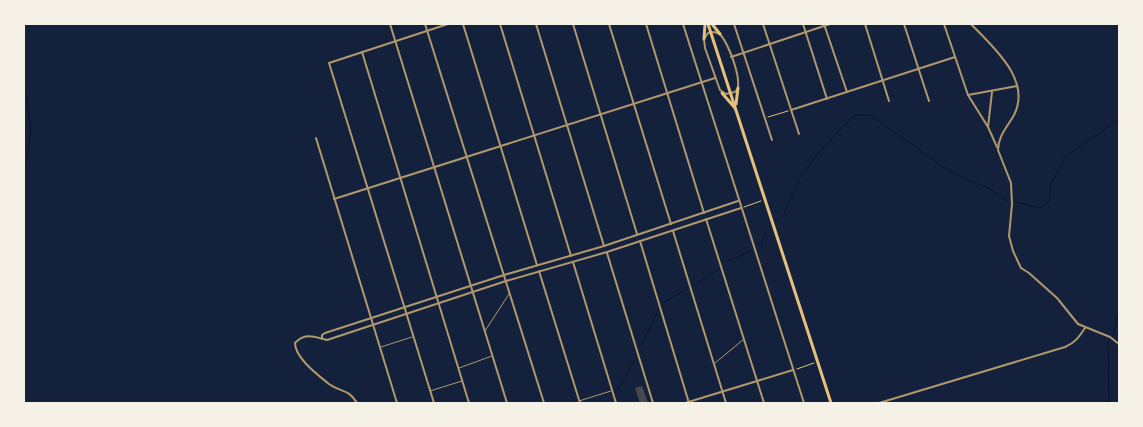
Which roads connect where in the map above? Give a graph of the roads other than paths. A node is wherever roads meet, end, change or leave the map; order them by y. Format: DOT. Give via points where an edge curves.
graph roads {
  1 [pos="390,24"];
  2 [pos="425,24"];
  3 [pos="448,24"];
  4 [pos="463,24"];
  5 [pos="500,24"];
  6 [pos="536,24"];
  7 [pos="573,24"];
  8 [pos="609,24"];
  9 [pos="646,24"];
  10 [pos="683,24"];
  11 [pos="706,24"];
  12 [pos="712,24"];
  13 [pos="734,24"];
  14 [pos="763,24"];
  15 [pos="803,24"];
  16 [pos="830,24"];
  17 [pos="865,24"];
  18 [pos="904,24"];
  19 [pos="944,24"];
  20 [pos="971,24"];
  21 [pos="824,25"];
  22 [pos="428,30"];
  23 [pos="711,32"];
  24 [pos="806,33"];
  25 [pos="720,34"];
  26 [pos="704,39"];
  27 [pos="395,40"];
  28 [pos="770,44"];
  29 [pos="362,51"];
  30 [pos="744,53"];
  31 [pos="731,57"];
  32 [pos="955,57"];
  33 [pos="919,69"];
  34 [pos="715,78"];
  35 [pos="883,80"];
  36 [pos="701,82"];
  37 [pos="1018,86"];
  38 [pos="738,88"];
  39 [pos="992,90"];
  40 [pos="847,92"];
  41 [pos="668,93"];
  42 [pos="722,93"];
  43 [pos="732,94"];
  44 [pos="968,95"];
  45 [pos="828,99"];
  46 [pos="889,101"];
  47 [pos="929,101"];
  48 [pos="634,103"];
  49 [pos="736,109"];
  50 [pos="791,110"];
  51 [pos="601,114"];
  52 [pos="568,124"];
  53 [pos="988,127"];
  54 [pos="799,134"];
  55 [pos="534,135"];
  56 [pos="316,138"];
  57 [pos="772,140"];
  58 [pos="501,145"];
  59 [pos="998,150"];
  60 [pos="467,156"];
  61 [pos="434,166"];
  62 [pos="401,177"];
  63 [pos="367,187"];
  64 [pos="334,198"];
  65 [pos="738,201"];
  66 [pos="740,208"];
  67 [pos="704,213"];
  68 [pos="706,219"];
  69 [pos="671,224"];
  70 [pos="673,231"];
  71 [pos="638,235"];
  72 [pos="640,241"];
  73 [pos="604,246"];
  74 [pos="606,252"];
  75 [pos="571,256"];
  76 [pos="573,262"];
  77 [pos="538,266"];
  78 [pos="539,271"];
  79 [pos="504,275"];
  80 [pos="506,281"];
  81 [pos="471,286"];
  82 [pos="472,292"];
  83 [pos="509,294"];
  84 [pos="437,297"];
  85 [pos="440,303"];
  86 [pos="403,307"];
  87 [pos="406,314"];
  88 [pos="370,318"];
  89 [pos="373,325"];
  90 [pos="1085,328"];
  91 [pos="485,331"];
  92 [pos="413,336"];
  93 [pos="322,338"];
  94 [pos="744,339"];
  95 [pos="1119,344"];
  96 [pos="380,347"];
  97 [pos="492,356"];
  98 [pos="714,364"];
  99 [pos="459,368"];
  100 [pos="793,370"];
  101 [pos="463,381"];
  102 [pos="757,381"];
  103 [pos="612,390"];
  104 [pos="430,391"];
  105 [pos="722,391"];
  106 [pos="579,402"];
  107 [pos="357,403"];
  108 [pos="398,403"];
  109 [pos="434,403"];
  110 [pos="469,403"];
  111 [pos="507,403"];
  112 [pos="544,403"];
  113 [pos="616,403"];
  114 [pos="653,403"];
  115 [pos="687,403"];
  116 [pos="726,403"];
  117 [pos="764,403"];
  118 [pos="804,403"];
  119 [pos="831,403"];
  120 [pos="879,403"];
  1 -- 27 [label="street"];
  2 -- 22 [label="street"];
  3 -- 22 [label="street"];
  4 -- 58 [label="street"];
  5 -- 55 [label="street"];
  6 -- 52 [label="street"];
  7 -- 51 [label="street"];
  8 -- 48 [label="street"];
  9 -- 41 [label="street"];
  10 -- 36 [label="street"];
  11 -- 23 [label="main road"];
  11 -- 26 [label="main road"];
  12 -- 25 [label="main road"];
  13 -- 30 [label="street"];
  14 -- 28 [label="street"];
  15 -- 24 [label="street"];
  16 -- 21 [label="street"];
  17 -- 35 [label="street"];
  18 -- 33 [label="street"];
  19 -- 32 [label="street"];
  20 -- 37 [label="street" via="1002,57"];
  21 -- 24 [label="street"];
  21 -- 40 [label="street"];
  22 -- 27 [label="street"];
  22 -- 60 [label="street"];
  23 -- 25 [label="street"];
  23 -- 26 [label="street"];
  23 -- 43 [label="main road"];
  24 -- 28 [label="street"];
  24 -- 45 [label="street"];
  25 -- 31 [label="street"];
  26 -- 34 [label="street"];
  27 -- 29 [label="street"];
  27 -- 61 [label="street"];
  28 -- 30 [label="street"];
  28 -- 50 [label="street"];
  29 -- 62 [label="street"];
  29 -- 63 [label="street" via="330,62 330,68"];
  30 -- 31 [label="street"];
  30 -- 57 [label="street"];
  31 -- 38 [label="street"];
  32 -- 33 [label="street"];
  32 -- 44 [label="street"];
  33 -- 35 [label="street"];
  33 -- 47 [label="street"];
  34 -- 36 [label="street"];
  34 -- 42 [label="street"];
  35 -- 40 [label="street"];
  35 -- 46 [label="street"];
  36 -- 41 [label="street"];
  36 -- 65 [label="street"];
  37 -- 39 [label="street"];
  37 -- 59 [label="street" via="1019,103 1000,139"];
  38 -- 43 [label="street"];
  38 -- 49 [label="main road"];
  39 -- 44 [label="street"];
  39 -- 53 [label="street"];
  40 -- 45 [label="street"];
  41 -- 48 [label="street"];
  41 -- 67 [label="street"];
  42 -- 43 [label="street"];
  42 -- 49 [label="main road"];
  43 -- 49 [label="main road"];
  44 -- 53 [label="street"];
  45 -- 50 [label="street"];
  48 -- 51 [label="street"];
  48 -- 69 [label="street"];
  49 -- 119 [label="main road"];
  50 -- 54 [label="street"];
  51 -- 52 [label="street"];
  51 -- 71 [label="street"];
  52 -- 55 [label="street"];
  52 -- 73 [label="street"];
  53 -- 59 [label="street"];
  55 -- 58 [label="street"];
  55 -- 75 [label="street"];
  56 -- 64 [label="street"];
  58 -- 60 [label="street"];
  58 -- 77 [label="street"];
  59 -- 90 [label="street" via="1011,183 1009,236 1016,258 1021,268"];
  60 -- 61 [label="street"];
  60 -- 79 [label="street"];
  61 -- 62 [label="street"];
  61 -- 81 [label="street"];
  62 -- 63 [label="street"];
  62 -- 84 [label="street"];
  63 -- 64 [label="street"];
  63 -- 86 [label="street"];
  64 -- 88 [label="street"];
  65 -- 66 [label="street"];
  65 -- 67 [label="street"];
  66 -- 68 [label="street"];
  66 -- 100 [label="street"];
  67 -- 69 [label="street"];
  68 -- 70 [label="street"];
  68 -- 94 [label="street"];
  69 -- 71 [label="street"];
  70 -- 72 [label="street"];
  70 -- 98 [label="street"];
  71 -- 73 [label="street"];
  72 -- 74 [label="street"];
  72 -- 115 [label="street"];
  73 -- 75 [label="street"];
  74 -- 76 [label="street"];
  74 -- 114 [label="street"];
  75 -- 77 [label="street"];
  76 -- 78 [label="street"];
  76 -- 103 [label="street"];
  77 -- 79 [label="street"];
  78 -- 80 [label="street"];
  78 -- 106 [label="street"];
  79 -- 80 [label="street"];
  79 -- 81 [label="street"];
  80 -- 82 [label="street"];
  80 -- 83 [label="street"];
  81 -- 82 [label="street"];
  81 -- 84 [label="street"];
  82 -- 85 [label="street"];
  82 -- 91 [label="street"];
  83 -- 91 [label="street"];
  83 -- 112 [label="street"];
  84 -- 85 [label="street"];
  84 -- 86 [label="street"];
  85 -- 87 [label="street"];
  85 -- 99 [label="street"];
  86 -- 87 [label="street"];
  86 -- 88 [label="street"];
  87 -- 89 [label="street"];
  87 -- 92 [label="street"];
  88 -- 89 [label="street"];
  88 -- 93 [label="street" via="325,333"];
  89 -- 93 [label="street" via="327,340"];
  89 -- 96 [label="street"];
  90 -- 95 [label="street" via="1106,335"];
  90 -- 120 [label="street" via="1072,344 1065,347"];
  91 -- 97 [label="street"];
  92 -- 96 [label="street"];
  92 -- 104 [label="street"];
  93 -- 107 [label="street" via="303,336 295,343 296,353 330,385 352,394"];
  94 -- 98 [label="street"];
  94 -- 102 [label="street"];
  96 -- 108 [label="street"];
  97 -- 99 [label="street"];
  97 -- 111 [label="street"];
  98 -- 105 [label="street"];
  99 -- 101 [label="street"];
  100 -- 102 [label="street"];
  100 -- 118 [label="street"];
  101 -- 104 [label="street"];
  101 -- 110 [label="street"];
  102 -- 105 [label="street"];
  102 -- 117 [label="street"];
  103 -- 106 [label="street"];
  103 -- 113 [label="street"];
  104 -- 109 [label="street"];
  105 -- 115 [label="street"];
  105 -- 116 [label="street"];
}
